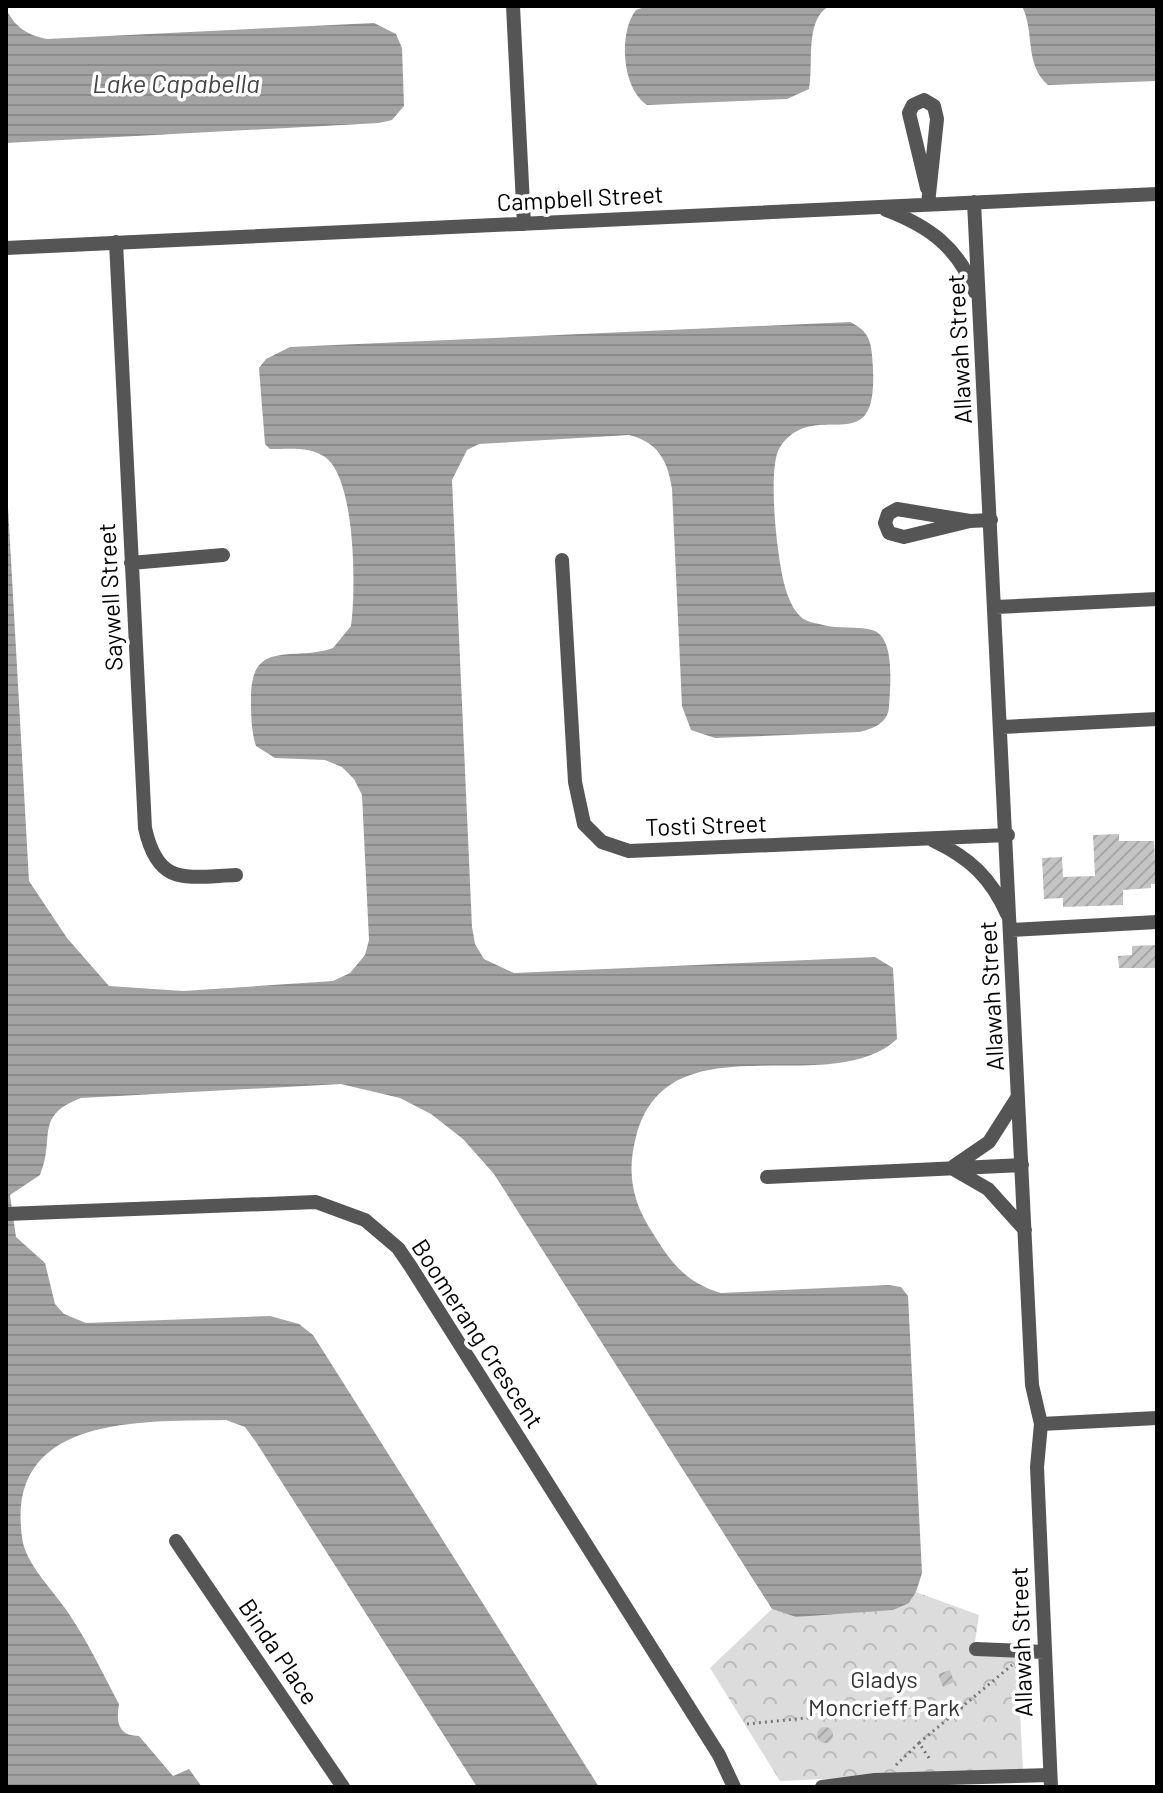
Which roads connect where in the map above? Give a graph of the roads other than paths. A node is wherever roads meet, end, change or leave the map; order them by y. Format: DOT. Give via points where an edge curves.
graph roads {
  1 [pos="513,6"];
  2 [pos="927,188"];
  3 [pos="1157,194"];
  4 [pos="974,202"];
  5 [pos="928,204"];
  6 [pos="877,207"];
  7 [pos="524,224"];
  8 [pos="116,242"];
  9 [pos="6,248"];
  10 [pos="980,308"];
  11 [pos="991,520"];
  12 [pos="970,521"];
  13 [pos="223,555"];
  14 [pos="562,560"];
  15 [pos="131,563"];
  16 [pos="1157,599"];
  17 [pos="996,607"];
  18 [pos="1157,719"];
  19 [pos="1002,727"];
  20 [pos="1008,835"];
  21 [pos="930,839"];
  22 [pos="236,875"];
  23 [pos="1157,922"];
  24 [pos="1011,926"];
  25 [pos="1018,1094"];
  26 [pos="1022,1165"];
  27 [pos="947,1169"];
  28 [pos="767,1177"];
  29 [pos="8,1214"];
  30 [pos="1025,1230"];
  31 [pos="1157,1418"];
  32 [pos="1041,1424"];
  33 [pos="176,1541"];
  34 [pos="976,1649"];
  35 [pos="1044,1652"];
  36 [pos="1050,1781"];
  37 [pos="1000,1782"];
  38 [pos="343,1787"];
  39 [pos="734,1787"];
  40 [pos="822,1787"];
  1 -- 7 [label="street"];
  2 -- 2 [label="street" via="909,113 924,100 937,116"];
  2 -- 5 [label="street"];
  3 -- 4 [label="street, Campbell Street"];
  4 -- 5 [label="street, Campbell Street"];
  4 -- 10 [label="street, Allawah Street"];
  5 -- 6 [label="street, Campbell Street"];
  6 -- 7 [label="street, Campbell Street"];
  6 -- 10 [label="street" via="917,223 946,243"];
  7 -- 8 [label="street, Campbell Street"];
  8 -- 9 [label="street, Campbell Street"];
  8 -- 15 [label="street, Saywell Street"];
  10 -- 11 [label="street, Allawah Street"];
  11 -- 12 [label="street"];
  11 -- 17 [label="street, Allawah Street"];
  12 -- 12 [label="street" via="904,537 891,534 885,524 897,509"];
  13 -- 15 [label="street"];
  14 -- 21 [label="street, Tosti Street" via="575,782 584,824 602,842 629,851"];
  15 -- 22 [label="street, Saywell Street" via="150,852 167,872 185,877"];
  16 -- 17 [label="street"];
  17 -- 19 [label="street, Allawah Street"];
  18 -- 19 [label="street"];
  19 -- 20 [label="street, Allawah Street"];
  20 -- 21 [label="street, Tosti Street"];
  20 -- 24 [label="street, Allawah Street"];
  21 -- 24 [label="street" via="979,868 996,890"];
  23 -- 24 [label="street"];
  24 -- 25 [label="street, Allawah Street"];
  25 -- 26 [label="street, Allawah Street"];
  25 -- 27 [label="street" via="989,1142"];
  26 -- 27 [label="street"];
  26 -- 30 [label="street, Allawah Street"];
  27 -- 28 [label="street"];
  27 -- 30 [label="street" via="988,1189"];
  29 -- 39 [label="street, Boomerang Crescent" via="316,1202 365,1220 419,1279 719,1755"];
  30 -- 32 [label="street, Allawah Street" via="1032,1385"];
  31 -- 32 [label="street"];
  32 -- 35 [label="street, Allawah Street" via="1037,1467"];
  33 -- 38 [label="street, Binda Place"];
  34 -- 35 [label="street"];
  35 -- 36 [label="street, Allawah Street"];
  36 -- 37 [label="street"];
  37 -- 40 [label="street" via="875,1780"];
}
